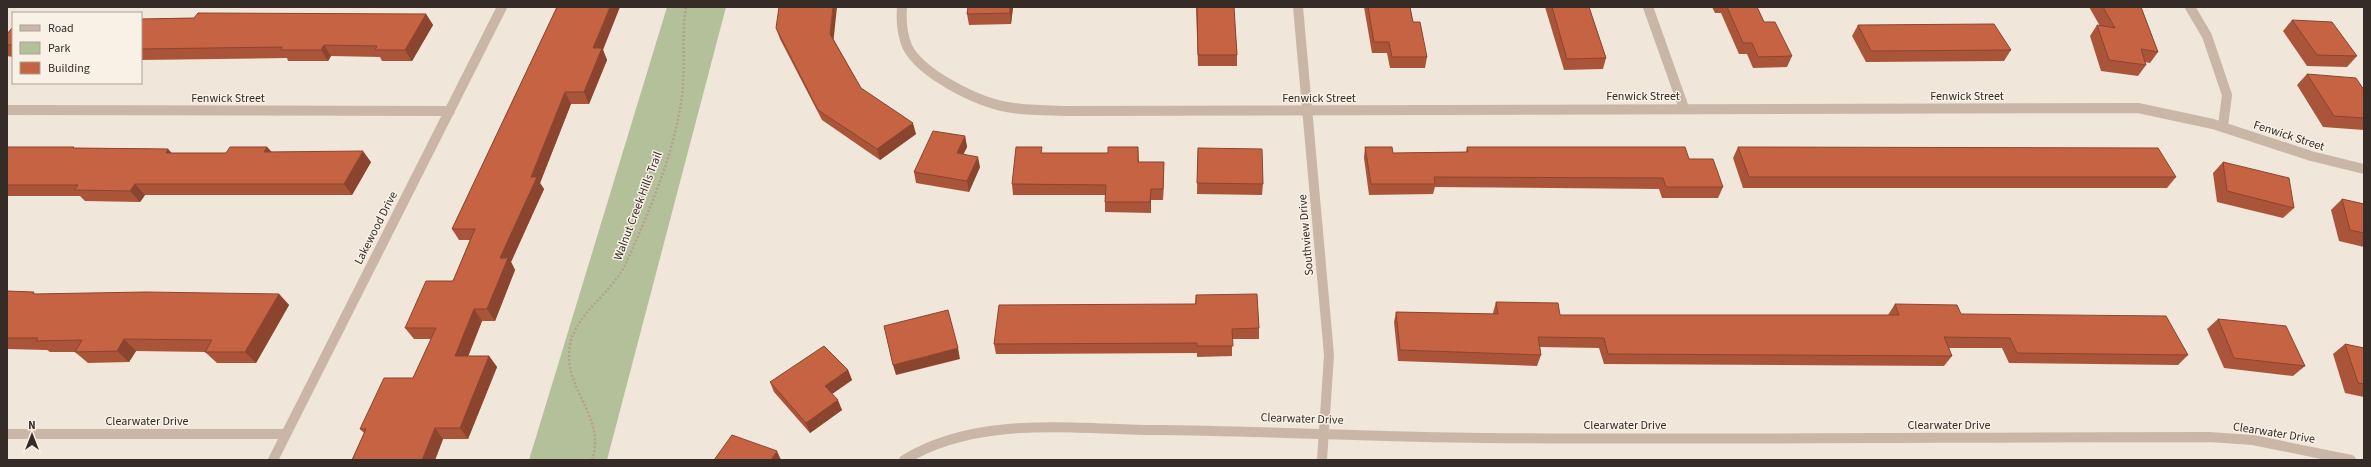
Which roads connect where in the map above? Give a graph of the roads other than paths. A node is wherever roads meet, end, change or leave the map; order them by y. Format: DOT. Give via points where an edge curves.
graph roads {
  1 [pos="502,7"];
  2 [pos="902,7"];
  3 [pos="1298,7"];
  4 [pos="1648,7"];
  5 [pos="2190,7"];
  6 [pos="1684,108"];
  7 [pos="7,110"];
  8 [pos="450,110"];
  9 [pos="1307,110"];
  10 [pos="2223,126"];
  11 [pos="2364,169"];
  12 [pos="1324,433"];
  13 [pos="7,434"];
  14 [pos="286,434"];
  15 [pos="273,460"];
  16 [pos="904,460"];
  17 [pos="1322,460"];
  18 [pos="2351,460"];
  1 -- 8 [label="street, Lakewood Drive"];
  2 -- 9 [label="street, Fenwick Street" via="901,22 905,38 911,52 924,65 970,95 1006,107 1068,111"];
  3 -- 9 [label="street, Southview Drive"];
  4 -- 6 [label="street"];
  5 -- 10 [label="street" via="2207,36 2227,95"];
  6 -- 9 [label="street, Fenwick Street"];
  6 -- 10 [label="street, Fenwick Street" via="2138,108 2178,114"];
  7 -- 8 [label="street, Fenwick Street"];
  8 -- 14 [label="street, Lakewood Drive"];
  9 -- 12 [label="street, Southview Drive" via="1327,326"];
  10 -- 11 [label="street, Fenwick Street" via="2342,165"];
  12 -- 16 [label="street, Clearwater Drive" via="1006,428 969,432 938,441"];
  12 -- 17 [label="street, Southview Drive"];
  12 -- 18 [label="street, Clearwater Drive" via="1485,438 2210,438 2253,440"];
  13 -- 14 [label="street, Clearwater Drive"];
  14 -- 15 [label="street, Lakewood Drive"];
}
